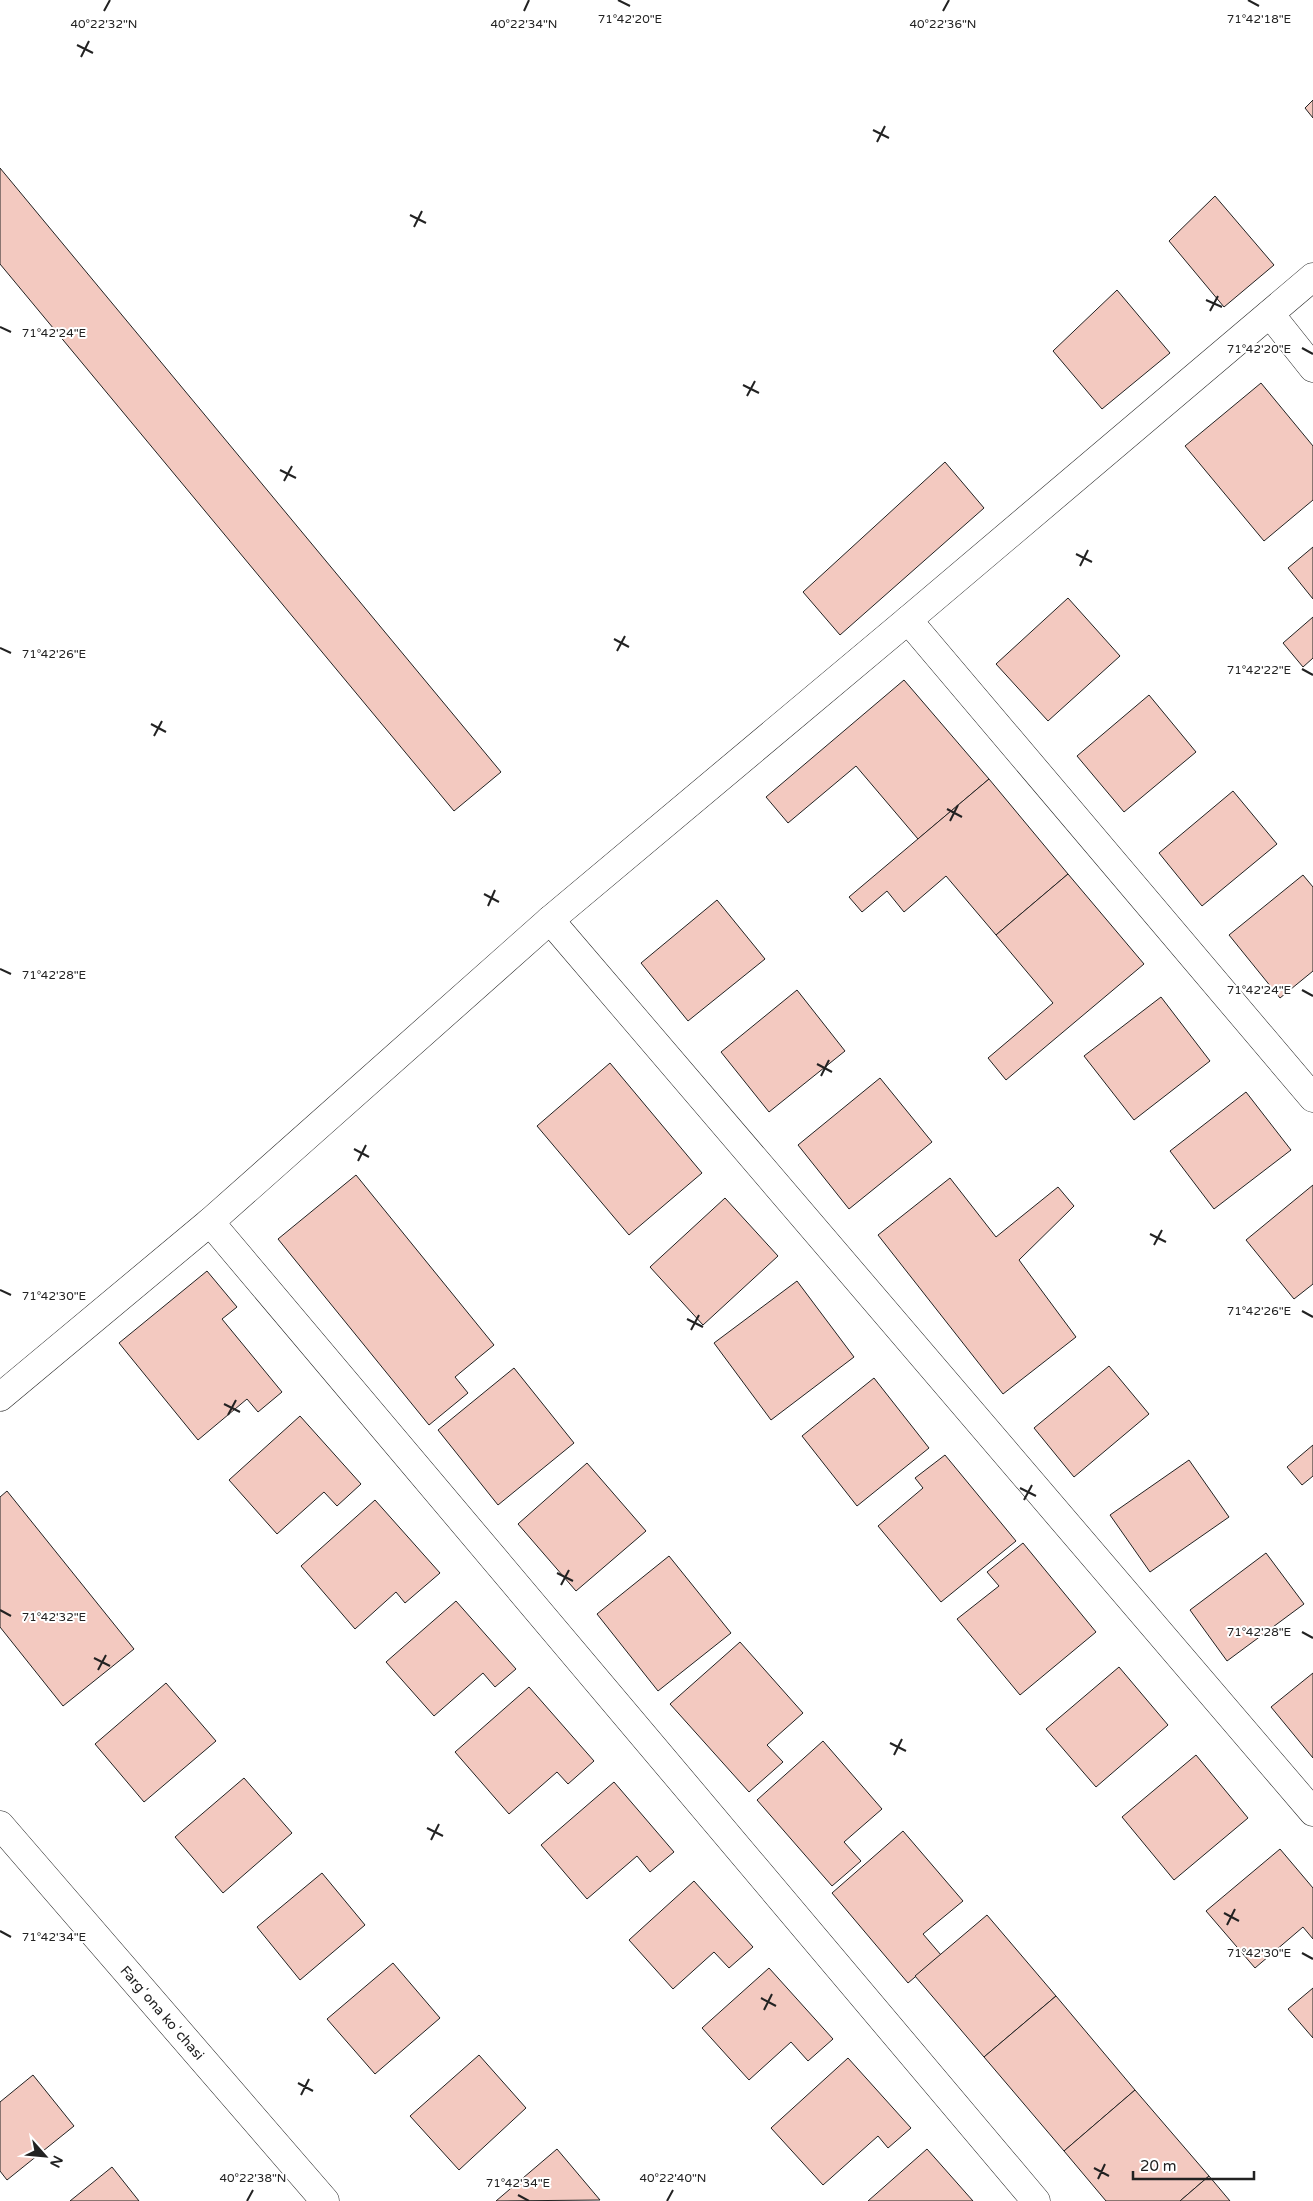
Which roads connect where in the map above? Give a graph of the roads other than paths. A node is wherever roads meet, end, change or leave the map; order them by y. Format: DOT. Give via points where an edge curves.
graph roads {
  1 [pos="1313,277"];
  2 [pos="1270,314"];
  3 [pos="1313,368"];
  4 [pos="908,620"];
  5 [pos="550,920"];
  6 [pos="1313,1098"];
  7 [pos="210,1222"];
  8 [pos="0,1397"];
  9 [pos="1313,1812"];
  10 [pos="0,1825"];
  11 [pos="325,2201"];
  12 [pos="1036,2201"];
  1 -- 2 [label="street"];
  2 -- 3 [label="street"];
  2 -- 4 [label="street"];
  4 -- 5 [label="street"];
  4 -- 6 [label="street"];
  5 -- 7 [label="street"];
  5 -- 9 [label="street"];
  7 -- 8 [label="street"];
  7 -- 12 [label="street"];
  10 -- 11 [label="street, Fargʻona koʻchasi"];
}
